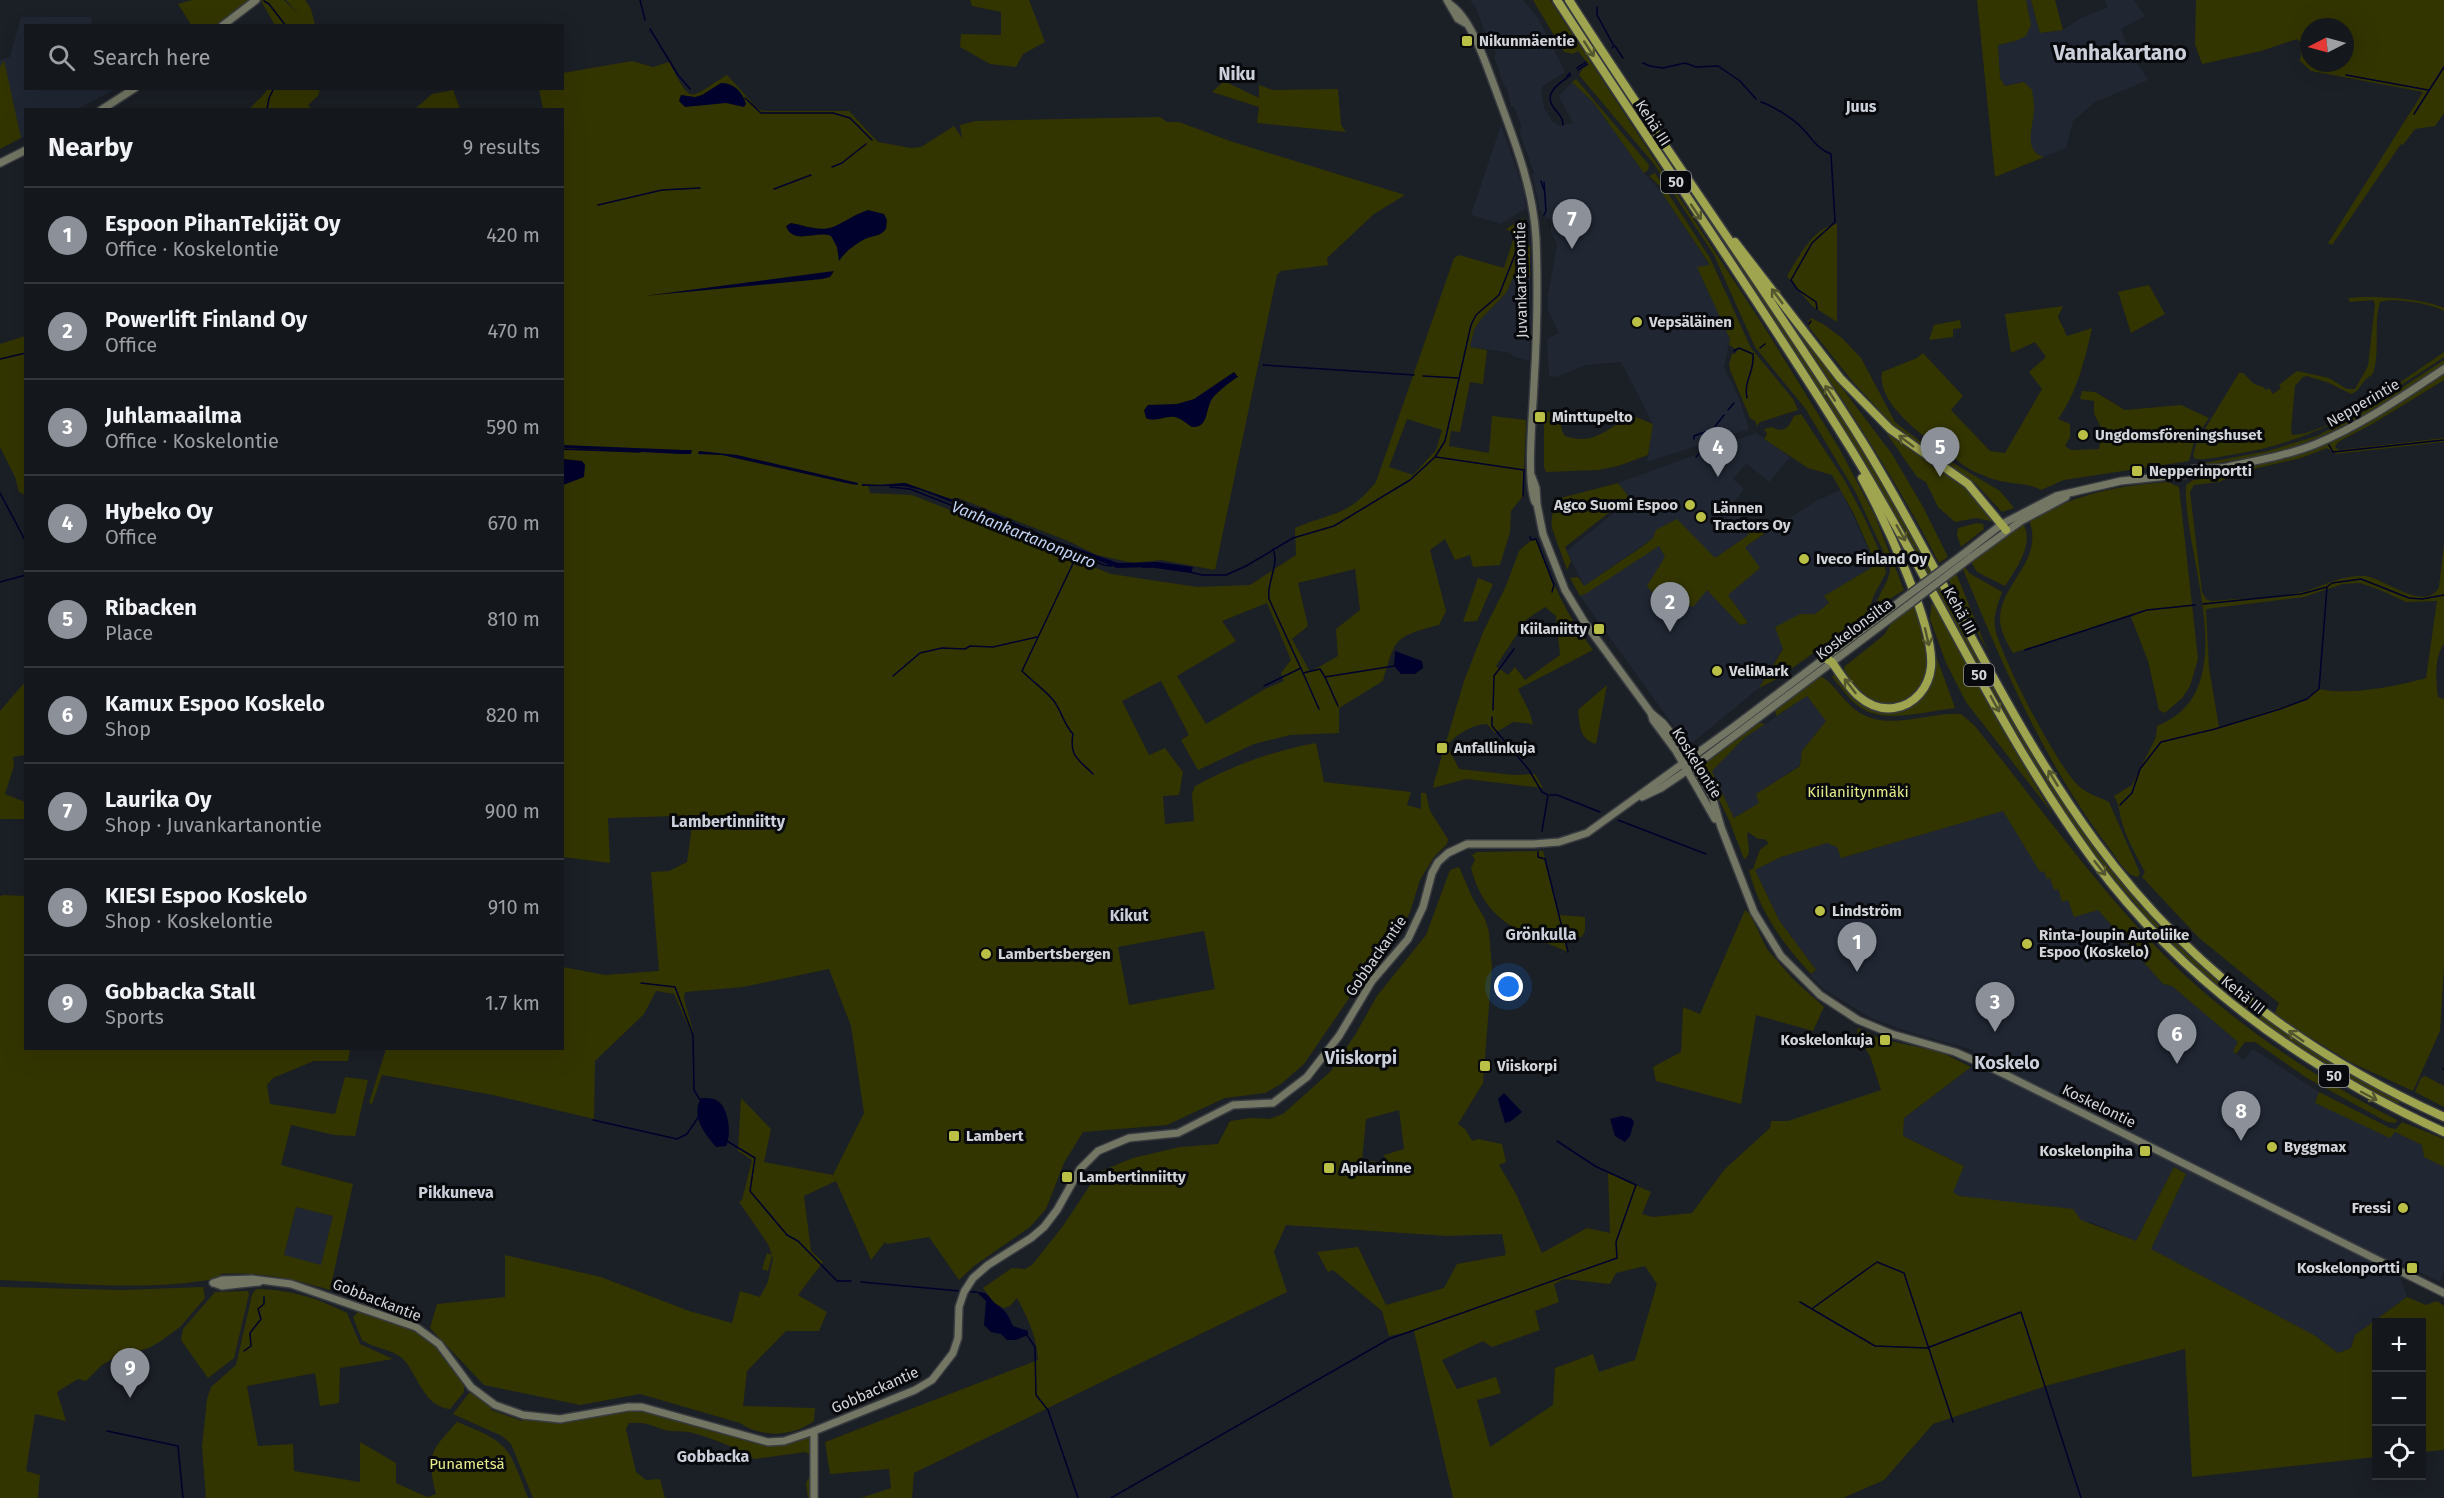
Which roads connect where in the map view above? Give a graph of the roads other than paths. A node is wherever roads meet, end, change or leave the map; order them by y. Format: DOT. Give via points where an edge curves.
graph roads {
  1 [pos="256,0"];
  2 [pos="1557,0"];
  3 [pos="1569,0"];
  4 [pos="1449,3"];
  5 [pos="225,24"];
  6 [pos="132,90"];
  7 [pos="104,108"];
  8 [pos="24,151"];
  9 [pos="0,163"];
  10 [pos="1713,217"];
  11 [pos="2444,369"];
  12 [pos="1850,447"];
  13 [pos="2004,527"];
  14 [pos="1828,660"];
  15 [pos="1651,713"];
  16 [pos="1688,764"];
  17 [pos="2444,1117"];
  18 [pos="2444,1132"];
  19 [pos="262,1281"];
  20 [pos="2444,1293"];
  21 [pos="814,1431"];
  22 [pos="814,1498"];
  1 -- 5 [label="street"];
  2 -- 12 [label="highway, Kehä III / 50, one-way"];
  3 -- 10 [label="highway, Kehä III / 50"];
  4 -- 15 [label="street, Juvankartanontie" via="1459,11 1488,70 1524,172 1534,213 1537,321 1532,477 1549,552 1570,600"];
  6 -- 7 [label="street"];
  8 -- 9 [label="street"];
  13 -- 10 [label="highway, one-way" via="1968,484 1890,429 1840,378"];
  17 -- 10 [label="highway, Kehä III / 50, one-way" via="2333,1061 2271,1019 2203,963 2120,873 2060,790 1862,442"];
  11 -- 13 [label="street, Nepperintie" via="2367,419 2327,439 2217,471 2121,481 2085,489"];
  12 -- 14 [label="highway, one-way" via="1913,593 1926,631 1931,667 1918,696 1902,706 1885,709 1865,702"];
  12 -- 18 [label="highway, Kehä III / 50, one-way" via="2030,765 2071,829 2121,895 2192,970 2264,1029 2364,1094"];
  13 -- 14 [label="street, Koskelonsilta, bridge"];
  14 -- 16 [label="street, Koskelonsilta"];
  15 -- 16 [label="street, Koskelontie"];
  16 -- 20 [label="street, Koskelontie" via="1720,827 1763,931 1798,975 1838,1008 1875,1028 1984,1064"];
  16 -- 21 [label="street, Gobbackantie" via="1576,838 1533,844 1467,843 1448,853 1432,873 1423,907 1408,939 1372,981 1339,1036 1307,1077 1273,1103 1233,1105 1178,1133 1129,1138 1098,1151 1080,1169 1044,1227 973,1278 959,1307 958,1338 953,1353 932,1380"];
  19 -- 19 [label="street, Gobbackantie" via="252,1279 213,1283 222,1286"];
  19 -- 21 [label="street, Gobbackantie" via="308,1288 416,1327 438,1344 471,1387 495,1405 523,1415 568,1418 635,1406 768,1442"];
  21 -- 22 [label="street"];
}
